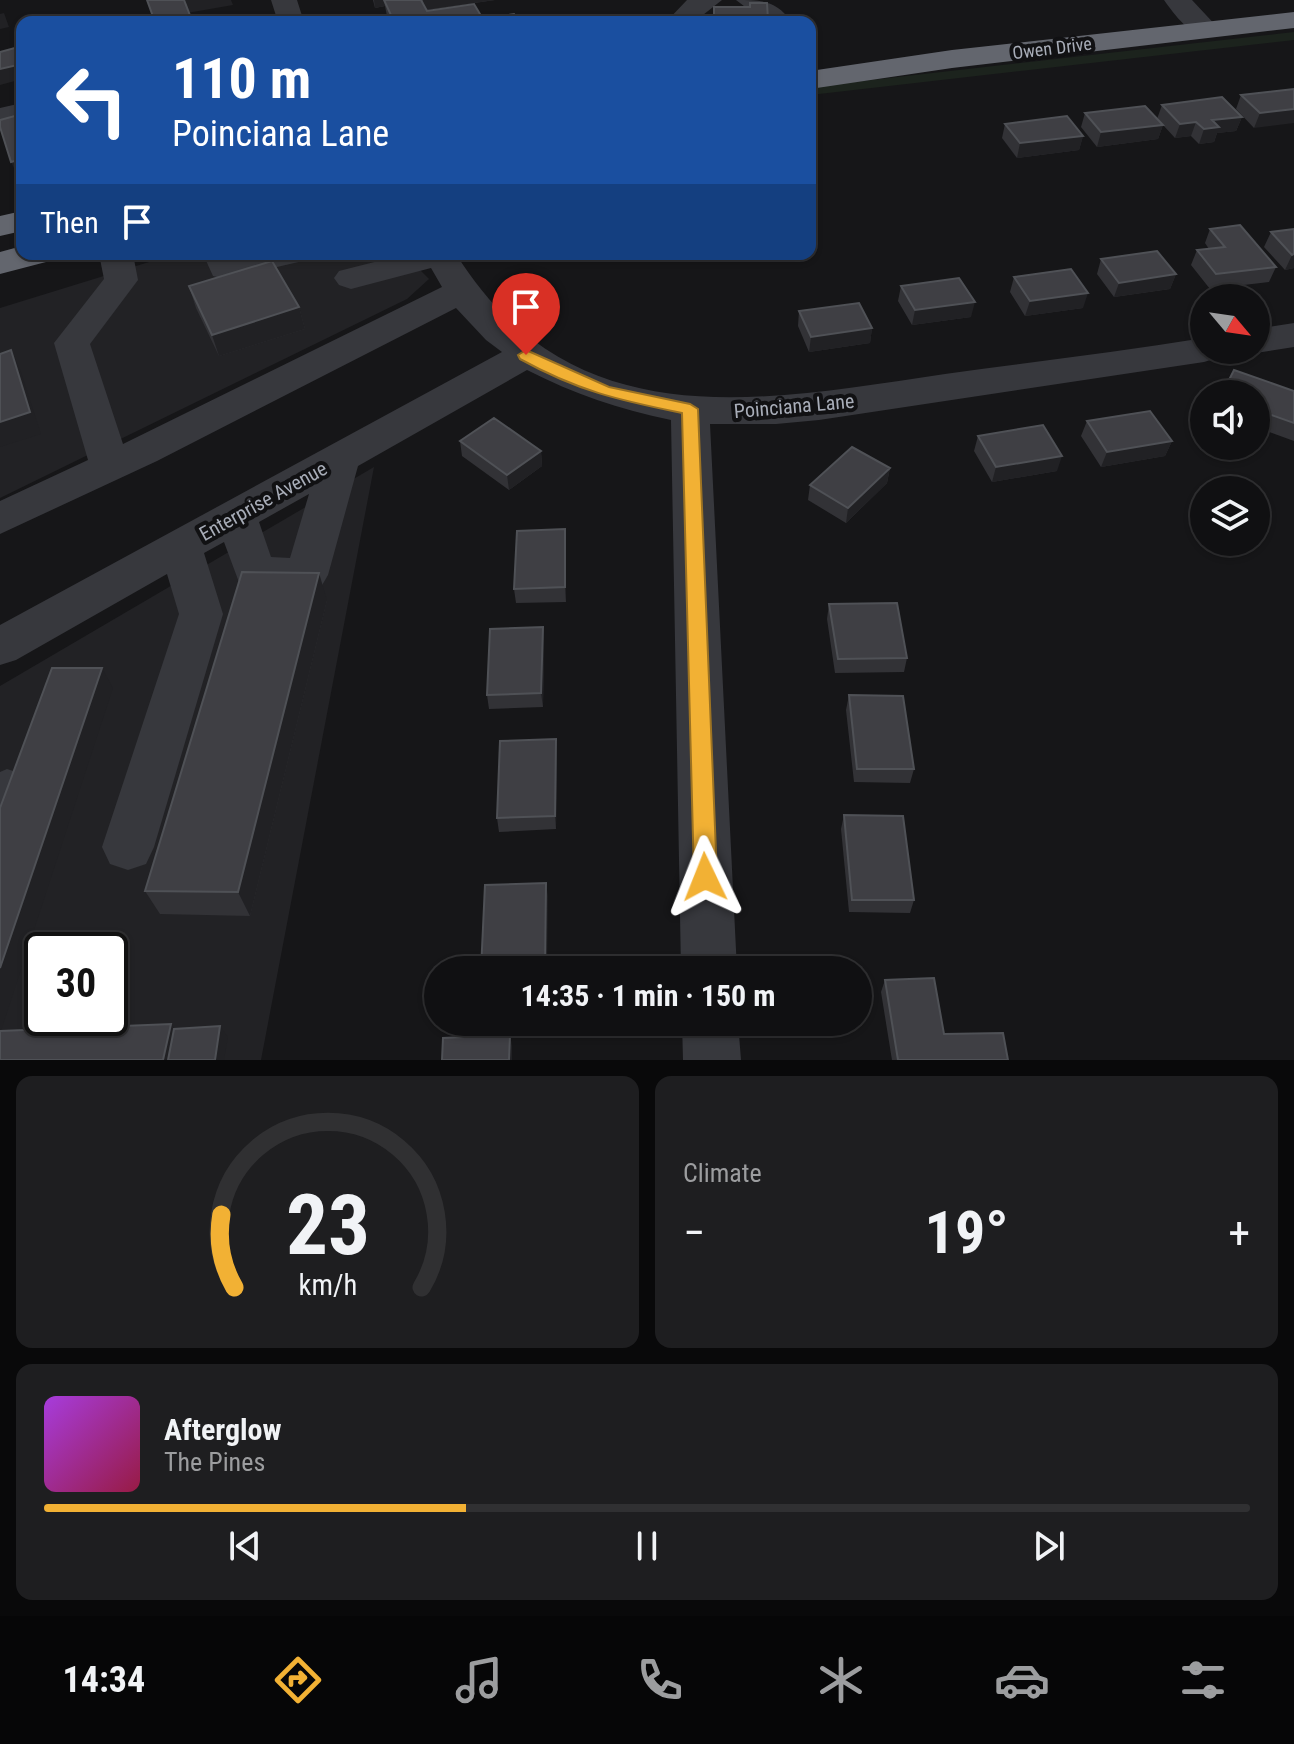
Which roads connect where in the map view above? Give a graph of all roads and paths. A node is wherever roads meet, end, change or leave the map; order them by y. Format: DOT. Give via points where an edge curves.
graph roads {
  1 [pos="709,0"];
  2 [pos="749,0"];
  3 [pos="1177,0"];
  4 [pos="685,16"];
  5 [pos="774,16"];
  6 [pos="1294,20"];
  7 [pos="1206,30"];
  8 [pos="1294,47"];
  9 [pos="816,84"];
  10 [pos="816,85"];
  11 [pos="117,260"];
  12 [pos="222,260"];
  13 [pos="265,260"];
  14 [pos="397,260"];
  15 [pos="442,260"];
  16 [pos="346,266"];
  17 [pos="461,291"];
  18 [pos="376,334"];
  19 [pos="1294,335"];
  20 [pos="1270,339"];
  21 [pos="1190,352"];
  22 [pos="526,355"];
  23 [pos="690,409"];
  24 [pos="340,458"];
  25 [pos="110,467"];
  26 [pos="236,516"];
  27 [pos="0,519"];
  28 [pos="181,547"];
  29 [pos="0,647"];
  30 [pos="0,795"];
  31 [pos="0,811"];
  32 [pos="128,847"];
  33 [pos="709,956"];
  34 [pos="711,1036"];
  35 [pos="712,1060"];
  1 -- 4 [label="street"];
  2 -- 5 [label="street"];
  3 -- 7 [label="street"];
  6 -- 7 [label="highway, Owen Drive"];
  7 -- 9 [label="highway, Owen Drive"];
  8 -- 10 [label="highway, Owen Drive"];
  11 -- 25 [label="street" via="121,280 72,343"];
  12 -- 13 [label="street" via="225,269"];
  14 -- 16 [label="street"];
  15 -- 17 [label="street, Poinciana Lane"];
  16 -- 18 [label="street"];
  17 -- 18 [label="street"];
  17 -- 22 [label="street, Poinciana Lane"];
  18 -- 25 [label="street"];
  19 -- 20 [label="street"];
  21 -- 23 [label="street, Poinciana Lane" via="776,411"];
  22 -- 23 [label="street, Poinciana Lane" via="606,392"];
  22 -- 24 [label="street, Enterprise Avenue"];
  23 -- 33 [label="street"];
  24 -- 26 [label="street, Enterprise Avenue"];
  24 -- 26 [label="street" via="306,575 255,573"];
  25 -- 27 [label="street"];
  26 -- 28 [label="street, Enterprise Avenue"];
  28 -- 29 [label="street, Enterprise Avenue"];
  28 -- 32 [label="street" via="201,614"];
  30 -- 31 [label="street" via="7,791"];
  34 -- 35 [label="street"];
}
